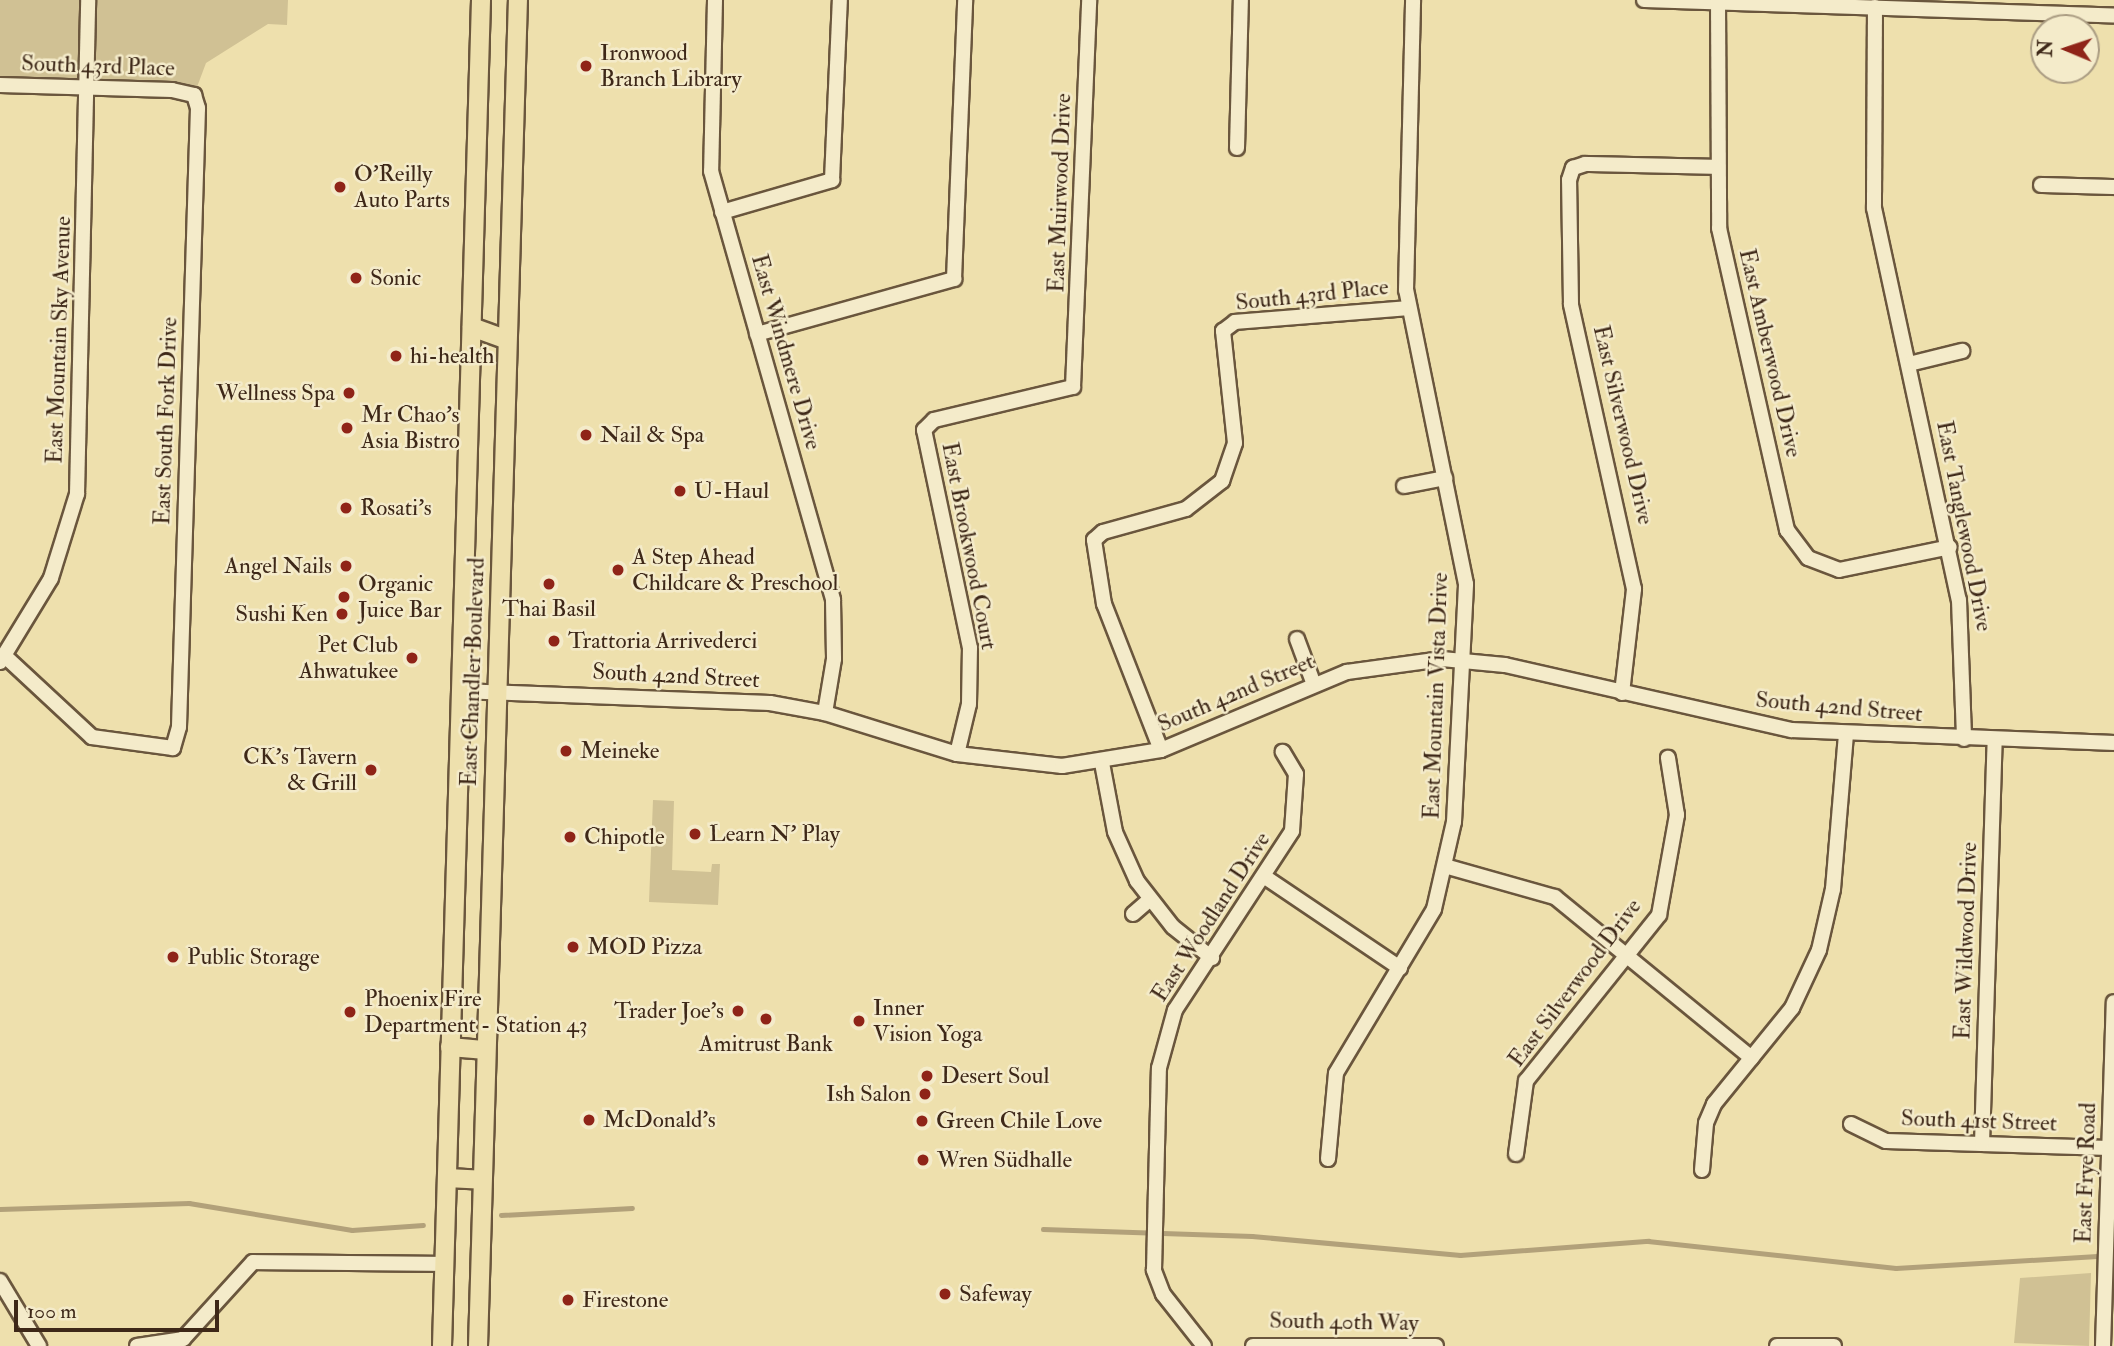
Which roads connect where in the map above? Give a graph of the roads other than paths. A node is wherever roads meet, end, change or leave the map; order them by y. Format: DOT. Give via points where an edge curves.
graph roads {
  1 [pos="88,0"];
  2 [pos="97,0"];
  3 [pos="481,0"];
  4 [pos="518,0"];
  5 [pos="715,0"];
  6 [pos="840,0"];
  7 [pos="965,0"];
  8 [pos="1089,0"];
  9 [pos="1241,0"];
  10 [pos="1413,0"];
  11 [pos="1644,0"];
  12 [pos="1718,2"];
  13 [pos="1875,7"];
  14 [pos="88,16"];
  15 [pos="2114,16"];
  16 [pos="0,85"];
  17 [pos="87,88"];
  18 [pos="194,94"];
  19 [pos="1237,148"];
  20 [pos="1715,167"];
  21 [pos="2041,185"];
  22 [pos="2114,187"];
  23 [pos="722,212"];
  24 [pos="1408,308"];
  25 [pos="472,327"];
  26 [pos="757,334"];
  27 [pos="508,340"];
  28 [pos="1962,351"];
  29 [pos="1909,364"];
  30 [pos="924,430"];
  31 [pos="1445,478"];
  32 [pos="1404,486"];
  33 [pos="1950,547"];
  34 [pos="1297,639"];
  35 [pos="3,660"];
  36 [pos="1464,660"];
  37 [pos="1313,682"];
  38 [pos="460,691"];
  39 [pos="497,692"];
  40 [pos="1622,693"];
  41 [pos="825,713"];
  42 [pos="1846,734"];
  43 [pos="1964,739"];
  44 [pos="1995,740"];
  45 [pos="2114,743"];
  46 [pos="1161,750"];
  47 [pos="1283,752"];
  48 [pos="957,754"];
  49 [pos="1668,758"];
  50 [pos="1102,763"];
  51 [pos="1448,867"];
  52 [pos="1265,877"];
  53 [pos="1149,901"];
  54 [pos="1133,914"];
  55 [pos="1628,955"];
  56 [pos="1212,958"];
  57 [pos="1400,968"];
  58 [pos="2114,1002"];
  59 [pos="450,1047"];
  60 [pos="486,1050"];
  61 [pos="1752,1058"];
  62 [pos="1851,1124"];
  63 [pos="1982,1144"];
  64 [pos="2109,1148"];
  65 [pos="1516,1154"];
  66 [pos="1328,1159"];
  67 [pos="1702,1170"];
  68 [pos="446,1178"];
  69 [pos="482,1180"];
  70 [pos="444,1264"];
  71 [pos="0,1281"];
  72 [pos="6,1307"];
  73 [pos="40,1346"];
  74 [pos="137,1346"];
  75 [pos="442,1346"];
  76 [pos="478,1346"];
  77 [pos="1205,1346"];
  78 [pos="1253,1346"];
  79 [pos="1436,1346"];
  80 [pos="1777,1346"];
  81 [pos="1834,1346"];
  82 [pos="2103,1346"];
  1 -- 14 [label="street, East Mountain Sky Avenue"];
  2 -- 14 [label="street"];
  3 -- 25 [label="main road, East Chandler Boulevard"];
  4 -- 27 [label="main road, East Chandler Boulevard"];
  5 -- 23 [label="street, East Windmere Drive" via="709,153"];
  6 -- 23 [label="street" via="832,180"];
  7 -- 26 [label="street" via="954,279"];
  8 -- 30 [label="street, East Muirwood Drive" via="1073,387 934,420"];
  9 -- 19 [label="street"];
  10 -- 24 [label="street, East Mountain Vista Drive"];
  11 -- 12 [label="street"];
  12 -- 13 [label="street"];
  12 -- 20 [label="street, East Amberwood Drive"];
  13 -- 15 [label="street"];
  13 -- 29 [label="street, East Tanglewood Drive" via="1870,177"];
  14 -- 17 [label="street, East Mountain Sky Avenue"];
  16 -- 17 [label="street, South 43rd Place"];
  17 -- 18 [label="street, South 43rd Place"];
  17 -- 35 [label="street, East Mountain Sky Avenue" via="77,494 51,578"];
  18 -- 35 [label="street, East South Fork Drive" via="198,108 181,672 173,748 92,737"];
  20 -- 33 [label="street, East Amberwood Drive" via="1729,288 1794,546 1839,570"];
  20 -- 40 [label="street, East Silverwood Drive" via="1573,168 1571,303 1634,589"];
  21 -- 22 [label="street"];
  23 -- 26 [label="street, East Windmere Drive"];
  24 -- 31 [label="street, East Mountain Vista Drive"];
  24 -- 46 [label="street, South 43rd Place" via="1235,322 1223,331 1235,443 1222,481 1186,509 1103,532 1094,540 1104,604"];
  25 -- 27 [label="main road"];
  25 -- 38 [label="main road, East Chandler Boulevard"];
  26 -- 41 [label="street, East Windmere Drive" via="833,600 834,659"];
  27 -- 39 [label="main road, East Chandler Boulevard"];
  28 -- 29 [label="street"];
  29 -- 33 [label="street, East Tanglewood Drive"];
  30 -- 48 [label="street, East Brookwood Court" via="970,648 969,704"];
  31 -- 32 [label="street"];
  31 -- 36 [label="street, East Mountain Vista Drive" via="1466,584"];
  33 -- 43 [label="street, East Tanglewood Drive" via="1964,652"];
  34 -- 37 [label="street"];
  36 -- 37 [label="street, South 42nd Street" via="1398,662"];
  36 -- 40 [label="street, South 42nd Street"];
  36 -- 51 [label="street, East Mountain Vista Drive"];
  37 -- 46 [label="street, South 42nd Street"];
  38 -- 39 [label="street, South 42nd Street"];
  38 -- 59 [label="main road, East Chandler Boulevard"];
  39 -- 41 [label="street, South 42nd Street" via="718,699"];
  39 -- 60 [label="main road, East Chandler Boulevard"];
  40 -- 42 [label="street, South 42nd Street" via="1757,724"];
  41 -- 48 [label="street, South 42nd Street"];
  42 -- 43 [label="street, South 42nd Street"];
  42 -- 61 [label="street" via="1828,922 1793,1008"];
  43 -- 44 [label="street, South 42nd Street"];
  44 -- 45 [label="street, South 42nd Street"];
  44 -- 63 [label="street, East Wildwood Drive"];
  46 -- 50 [label="street, South 42nd Street"];
  47 -- 52 [label="street, East Woodland Drive" via="1296,774 1295,811 1285,847"];
  48 -- 50 [label="street, South 42nd Street" via="1035,766"];
  49 -- 55 [label="street, East Silverwood Drive" via="1677,815 1668,890 1659,915"];
  50 -- 53 [label="street" via="1115,832"];
  51 -- 55 [label="street" via="1555,897"];
  51 -- 57 [label="street, East Mountain Vista Drive" via="1425,927"];
  52 -- 56 [label="street, East Woodland Drive"];
  52 -- 57 [label="street"];
  53 -- 54 [label="street"];
  53 -- 56 [label="street"];
  55 -- 61 [label="street"];
  55 -- 65 [label="street, East Silverwood Drive" via="1526,1081"];
  56 -- 77 [label="street, East Woodland Drive" via="1171,1019 1161,1051 1153,1245 1157,1284"];
  57 -- 66 [label="street, East Mountain Vista Drive" via="1336,1073"];
  58 -- 64 [label="street, East Frye Road"];
  59 -- 60 [label="main road"];
  59 -- 68 [label="main road, East Chandler Boulevard"];
  60 -- 69 [label="main road, East Chandler Boulevard"];
  61 -- 67 [label="street" via="1706,1123"];
  62 -- 63 [label="street, South 41st Street" via="1886,1141"];
  63 -- 64 [label="street, South 41st Street"];
  64 -- 82 [label="street, East Frye Road"];
  68 -- 69 [label="main road"];
  68 -- 70 [label="main road, East Chandler Boulevard"];
  69 -- 76 [label="main road, East Chandler Boulevard"];
  70 -- 74 [label="street" via="253,1262 183,1339"];
  70 -- 75 [label="main road, East Chandler Boulevard"];
  71 -- 72 [label="street"];
  72 -- 73 [label="street"];
  78 -- 79 [label="street, South 40th Way"];
  80 -- 81 [label="street"];
}
